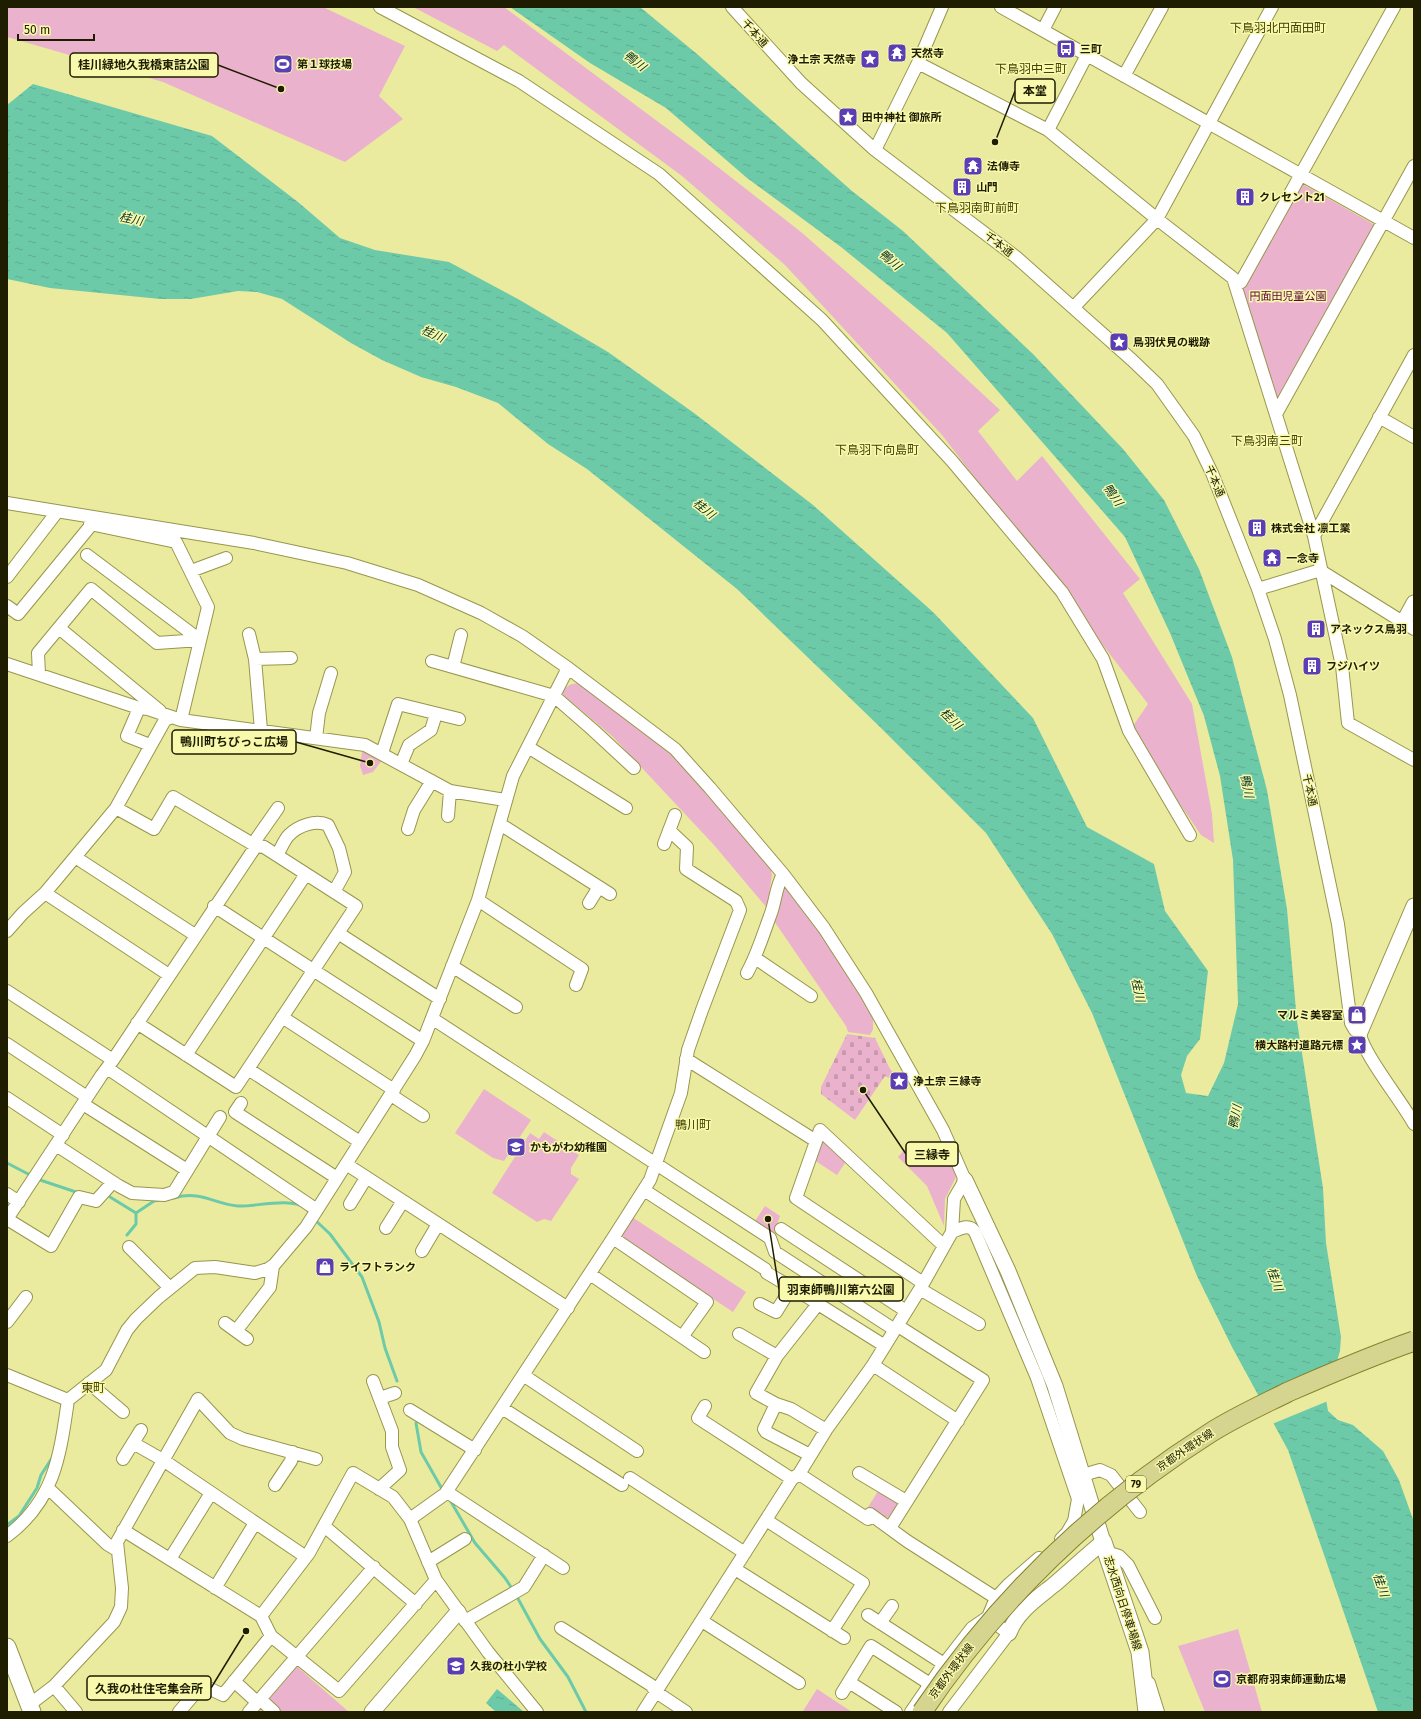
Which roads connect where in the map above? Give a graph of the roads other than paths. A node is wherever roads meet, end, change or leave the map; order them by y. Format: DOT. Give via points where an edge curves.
graph roads {
  1 [pos="380,7"];
  2 [pos="732,7"];
  3 [pos="942,7"];
  4 [pos="1001,7"];
  5 [pos="1055,7"];
  6 [pos="1162,7"];
  7 [pos="1272,7"];
  8 [pos="1394,7"];
  9 [pos="1043,30"];
  10 [pos="1087,55"];
  11 [pos="918,63"];
  12 [pos="1124,76"];
  13 [pos="1210,124"];
  14 [pos="1048,130"];
  15 [pos="875,150"];
  16 [pos="1414,166"];
  17 [pos="1301,174"];
  18 [pos="1157,219"];
  19 [pos="1383,221"];
  20 [pos="1414,238"];
  21 [pos="1236,285"];
  22 [pos="1074,307"];
  23 [pos="1414,355"];
  24 [pos="1276,414"];
  25 [pos="1378,417"];
  26 [pos="1414,438"];
  27 [pos="7,503"];
  28 [pos="57,512"];
  29 [pos="92,524"];
  30 [pos="1314,536"];
  31 [pos="87,555"];
  32 [pos="226,558"];
  33 [pos="191,571"];
  34 [pos="1321,571"];
  35 [pos="7,577"];
  36 [pos="1258,589"];
  37 [pos="1414,603"];
  38 [pos="7,606"];
  39 [pos="1409,626"];
  40 [pos="59,628"];
  41 [pos="249,634"];
  42 [pos="461,635"];
  43 [pos="200,640"];
  44 [pos="291,658"];
  45 [pos="255,659"];
  46 [pos="432,661"];
  47 [pos="7,664"];
  48 [pos="453,667"];
  49 [pos="568,668"];
  50 [pos="331,673"];
  51 [pos="39,674"];
  52 [pos="554,696"];
  53 [pos="139,708"];
  54 [pos="436,714"];
  55 [pos="172,717"];
  56 [pos="459,719"];
  57 [pos="261,730"];
  58 [pos="316,738"];
  59 [pos="150,745"];
  60 [pos="528,747"];
  61 [pos="382,754"];
  62 [pos="1414,760"];
  63 [pos="401,764"];
  64 [pos="634,768"];
  65 [pos="432,781"];
  66 [pos="450,791"];
  67 [pos="505,800"];
  68 [pos="116,808"];
  69 [pos="278,808"];
  70 [pos="626,808"];
  71 [pos="448,816"];
  72 [pos="675,816"];
  73 [pos="500,824"];
  74 [pos="408,829"];
  75 [pos="669,830"];
  76 [pos="1190,835"];
  77 [pos="664,844"];
  78 [pos="256,846"];
  79 [pos="277,854"];
  80 [pos="75,857"];
  81 [pos="306,874"];
  82 [pos="783,874"];
  83 [pos="599,887"];
  84 [pos="334,892"];
  85 [pos="45,893"];
  86 [pos="610,894"];
  87 [pos="478,900"];
  88 [pos="589,903"];
  89 [pos="214,906"];
  90 [pos="1414,906"];
  91 [pos="7,931"];
  92 [pos="338,933"];
  93 [pos="195,935"];
  94 [pos="264,938"];
  95 [pos="755,958"];
  96 [pos="452,966"];
  97 [pos="314,970"];
  98 [pos="747,972"];
  99 [pos="169,975"];
  100 [pos="576,985"];
  101 [pos="7,991"];
  102 [pos="811,996"];
  103 [pos="440,999"];
  104 [pos="516,1007"];
  105 [pos="282,1017"];
  106 [pos="433,1019"];
  107 [pos="137,1023"];
  108 [pos="1360,1032"];
  109 [pos="423,1041"];
  110 [pos="7,1044"];
  111 [pos="186,1055"];
  112 [pos="686,1059"];
  113 [pos="110,1064"];
  114 [pos="248,1069"];
  115 [pos="392,1093"];
  116 [pos="7,1098"];
  117 [pos="85,1100"];
  118 [pos="423,1116"];
  119 [pos="1414,1124"];
  120 [pos="63,1135"];
  121 [pos="208,1137"];
  122 [pos="816,1141"];
  123 [pos="360,1142"];
  124 [pos="56,1145"];
  125 [pos="346,1164"];
  126 [pos="655,1164"];
  127 [pos="187,1170"];
  128 [pos="337,1178"];
  129 [pos="366,1178"];
  130 [pos="965,1180"];
  131 [pos="113,1182"];
  132 [pos="644,1190"];
  133 [pos="7,1194"];
  134 [pos="403,1201"];
  135 [pos="20,1202"];
  136 [pos="350,1204"];
  137 [pos="314,1215"];
  138 [pos="7,1219"];
  139 [pos="438,1224"];
  140 [pos="386,1228"];
  141 [pos="781,1229"];
  142 [pos="952,1232"];
  143 [pos="613,1238"];
  144 [pos="944,1246"];
  145 [pos="129,1247"];
  146 [pos="422,1252"];
  147 [pos="273,1266"];
  148 [pos="590,1274"];
  149 [pos="921,1286"];
  150 [pos="170,1288"];
  151 [pos="791,1288"];
  152 [pos="26,1297"];
  153 [pos="760,1304"];
  154 [pos="818,1304"];
  155 [pos="568,1308"];
  156 [pos="906,1311"];
  157 [pos="7,1322"];
  158 [pos="225,1323"];
  159 [pos="980,1324"];
  160 [pos="897,1328"];
  161 [pos="236,1331"];
  162 [pos="739,1334"];
  163 [pos="682,1337"];
  164 [pos="247,1339"];
  165 [pos="1414,1341"];
  166 [pos="884,1346"];
  167 [pos="704,1352"];
  168 [pos="1414,1354"];
  169 [pos="777,1356"];
  170 [pos="873,1365"];
  171 [pos="7,1375"];
  172 [pos="523,1376"];
  173 [pos="373,1381"];
  174 [pos="89,1383"];
  175 [pos="395,1393"];
  176 [pos="380,1398"];
  177 [pos="68,1400"];
  178 [pos="776,1404"];
  179 [pos="705,1406"];
  180 [pos="502,1408"];
  181 [pos="410,1410"];
  182 [pos="123,1412"];
  183 [pos="958,1420"];
  184 [pos="141,1430"];
  185 [pos="826,1430"];
  186 [pos="133,1443"];
  187 [pos="474,1450"];
  188 [pos="637,1451"];
  189 [pos="293,1452"];
  190 [pos="810,1455"];
  191 [pos="123,1459"];
  192 [pos="316,1459"];
  193 [pos="164,1460"];
  194 [pos="859,1473"];
  195 [pos="1083,1475"];
  196 [pos="796,1476"];
  197 [pos="275,1485"];
  198 [pos="48,1488"];
  199 [pos="378,1489"];
  200 [pos="447,1492"];
  201 [pos="211,1493"];
  202 [pos="906,1502"];
  203 [pos="1140,1512"];
  204 [pos="410,1519"];
  205 [pos="766,1520"];
  206 [pos="255,1523"];
  207 [pos="324,1526"];
  208 [pos="890,1528"];
  209 [pos="123,1530"];
  210 [pos="7,1536"];
  211 [pos="465,1539"];
  212 [pos="1104,1547"];
  213 [pos="117,1550"];
  214 [pos="745,1553"];
  215 [pos="544,1555"];
  216 [pos="306,1558"];
  217 [pos="170,1559"];
  218 [pos="428,1562"];
  219 [pos="374,1567"];
  220 [pos="564,1568"];
  221 [pos="735,1569"];
  222 [pos="1072,1569"];
  223 [pos="436,1580"];
  224 [pos="215,1588"];
  225 [pos="996,1598"];
  226 [pos="416,1604"];
  227 [pos="892,1606"];
  228 [pos="868,1615"];
  229 [pos="260,1616"];
  230 [pos="462,1616"];
  231 [pos="988,1617"];
  232 [pos="1155,1618"];
  233 [pos="702,1621"];
  234 [pos="880,1623"];
  235 [pos="832,1631"];
  236 [pos="1009,1633"];
  237 [pos="565,1635"];
  238 [pos="271,1636"];
  239 [pos="844,1638"];
  240 [pos="7,1647"];
  241 [pos="1140,1652"];
  242 [pos="296,1657"];
  243 [pos="944,1664"];
  244 [pos="234,1681"];
  245 [pos="849,1682"];
  246 [pos="799,1683"];
  247 [pos="930,1684"];
  248 [pos="54,1686"];
  249 [pos="656,1692"];
  250 [pos="842,1693"];
  251 [pos="259,1700"];
  252 [pos="31,1708"];
  253 [pos="949,1711"];
  254 [pos="76,1712"];
  255 [pos="179,1712"];
  256 [pos="249,1712"];
  257 [pos="274,1712"];
  258 [pos="372,1712"];
  259 [pos="537,1712"];
  260 [pos="643,1712"];
  261 [pos="686,1712"];
  262 [pos="896,1712"];
  263 [pos="911,1712"];
  264 [pos="922,1712"];
  265 [pos="1147,1712"];
  266 [pos="1158,1712"];
  1 -- 76 [label="street" via="519,81 659,174 822,320 952,460 1062,592 1103,659 1129,731"];
  2 -- 15 [label="street, 千本通" via="801,83"];
  3 -- 11 [label="street"];
  4 -- 9 [label="street"];
  5 -- 9 [label="street"];
  6 -- 12 [label="street"];
  7 -- 13 [label="street"];
  8 -- 17 [label="street"];
  9 -- 10 [label="street"];
  10 -- 12 [label="street"];
  10 -- 14 [label="street"];
  11 -- 14 [label="street"];
  11 -- 15 [label="street"];
  12 -- 13 [label="street"];
  13 -- 17 [label="street"];
  13 -- 18 [label="street"];
  14 -- 18 [label="street"];
  15 -- 22 [label="street, 千本通" via="1016,257"];
  16 -- 19 [label="street"];
  17 -- 19 [label="street"];
  17 -- 21 [label="street" via="1241,282"];
  18 -- 21 [label="street" via="1233,278"];
  18 -- 22 [label="street"];
  19 -- 20 [label="street"];
  19 -- 24 [label="street"];
  21 -- 24 [label="street"];
  22 -- 36 [label="street, 千本通" via="1157,384 1194,436 1212,473"];
  23 -- 25 [label="street"];
  24 -- 30 [label="street"];
  25 -- 26 [label="street"];
  25 -- 30 [label="street"];
  27 -- 28 [label="street"];
  28 -- 29 [label="street"];
  28 -- 35 [label="street"];
  28 -- 49 [label="street" via="254,543 347,563 418,585 481,613 522,636"];
  29 -- 33 [label="street" via="176,542"];
  29 -- 38 [label="street" via="18,614"];
  30 -- 34 [label="street"];
  31 -- 43 [label="street"];
  32 -- 33 [label="street"];
  33 -- 43 [label="street" via="208,606"];
  34 -- 36 [label="street"];
  34 -- 39 [label="street"];
  34 -- 62 [label="street" via="1342,666 1348,723"];
  36 -- 108 [label="street, 千本通" via="1290,695 1338,924 1351,1023 1355,1030"];
  37 -- 39 [label="street"];
  40 -- 43 [label="street" via="91,589 157,643"];
  40 -- 51 [label="street" via="38,653"];
  40 -- 55 [label="street"];
  41 -- 45 [label="street"];
  42 -- 48 [label="street"];
  43 -- 55 [label="street"];
  44 -- 45 [label="street"];
  45 -- 57 [label="street"];
  46 -- 48 [label="street"];
  47 -- 51 [label="street"];
  48 -- 52 [label="street"];
  49 -- 52 [label="street"];
  49 -- 82 [label="street" via="674,749"];
  50 -- 58 [label="street" via="319,714"];
  51 -- 53 [label="street"];
  52 -- 60 [label="street"];
  52 -- 64 [label="street"];
  53 -- 55 [label="street"];
  53 -- 59 [label="street" via="127,736"];
  54 -- 56 [label="street"];
  54 -- 61 [label="street" via="398,704"];
  54 -- 63 [label="street" via="431,730 409,745"];
  55 -- 57 [label="street"];
  55 -- 59 [label="street" via="165,720"];
  57 -- 58 [label="street"];
  58 -- 61 [label="street" via="365,745"];
  59 -- 68 [label="street"];
  60 -- 67 [label="street" via="513,776"];
  60 -- 70 [label="street"];
  61 -- 63 [label="street"];
  63 -- 65 [label="street"];
  65 -- 66 [label="street"];
  65 -- 74 [label="street" via="414,810"];
  66 -- 67 [label="street"];
  66 -- 71 [label="street"];
  67 -- 73 [label="street"];
  68 -- 78 [label="street" via="154,829 173,797"];
  68 -- 80 [label="street"];
  69 -- 78 [label="street" via="257,838"];
  72 -- 75 [label="street"];
  73 -- 83 [label="street"];
  73 -- 87 [label="street"];
  75 -- 77 [label="street"];
  75 -- 112 [label="street" via="687,847 686,869 736,901 740,910"];
  78 -- 79 [label="street"];
  78 -- 89 [label="street"];
  79 -- 81 [label="street"];
  79 -- 84 [label="street" via="289,835 303,827 317,822 328,825 339,848 346,872"];
  80 -- 85 [label="street"];
  80 -- 93 [label="street"];
  81 -- 84 [label="street"];
  81 -- 94 [label="street"];
  82 -- 95 [label="street"];
  82 -- 130 [label="street" via="824,928 866,993 943,1130"];
  83 -- 86 [label="street"];
  83 -- 88 [label="street"];
  84 -- 92 [label="street" via="356,906"];
  85 -- 91 [label="street"];
  85 -- 99 [label="street"];
  87 -- 96 [label="street"];
  87 -- 100 [label="street" via="582,968"];
  89 -- 93 [label="street"];
  89 -- 94 [label="street"];
  90 -- 108 [label="street"];
  92 -- 97 [label="street"];
  92 -- 103 [label="street"];
  93 -- 99 [label="street"];
  94 -- 97 [label="street"];
  94 -- 111 [label="street"];
  95 -- 98 [label="street"];
  95 -- 102 [label="street"];
  96 -- 103 [label="street"];
  96 -- 104 [label="street"];
  97 -- 105 [label="street"];
  97 -- 109 [label="street"];
  99 -- 107 [label="street"];
  101 -- 113 [label="street"];
  103 -- 106 [label="street"];
  105 -- 114 [label="street"];
  105 -- 115 [label="street"];
  106 -- 109 [label="street"];
  106 -- 126 [label="street"];
  107 -- 111 [label="street"];
  107 -- 113 [label="street"];
  108 -- 119 [label="street, 千本通" via="1360,1039 1367,1052"];
  109 -- 115 [label="street"];
  110 -- 117 [label="street"];
  111 -- 114 [label="street" via="236,1087"];
  112 -- 122 [label="street"];
  112 -- 126 [label="street" via="681,1093"];
  113 -- 117 [label="street"];
  113 -- 121 [label="street"];
  114 -- 123 [label="street"];
  115 -- 118 [label="street"];
  115 -- 123 [label="street"];
  116 -- 120 [label="street"];
  117 -- 120 [label="street"];
  117 -- 127 [label="street"];
  120 -- 124 [label="street"];
  121 -- 127 [label="street"];
  121 -- 128 [label="street" via="232,1114"];
  121 -- 137 [label="street"];
  122 -- 144 [label="street" via="820,1130"];
  122 -- 149 [label="street" via="796,1198"];
  123 -- 125 [label="street"];
  124 -- 131 [label="street"];
  124 -- 135 [label="street"];
  125 -- 128 [label="street"];
  125 -- 129 [label="street"];
  126 -- 132 [label="street"];
  126 -- 160 [label="street" via="770,1238 774,1252"];
  127 -- 131 [label="street" via="174,1192 164,1195 132,1193"];
  128 -- 137 [label="street"];
  129 -- 134 [label="street"];
  129 -- 136 [label="street"];
  130 -- 142 [label="street" via="954,1199"];
  130 -- 195 [label="street" via="1008,1271 1055,1386"];
  131 -- 138 [label="street" via="96,1201 79,1197 51,1246"];
  132 -- 143 [label="street"];
  132 -- 151 [label="street"];
  133 -- 135 [label="street"];
  134 -- 139 [label="street"];
  134 -- 140 [label="street"];
  135 -- 138 [label="street"];
  137 -- 147 [label="street"];
  139 -- 146 [label="street"];
  139 -- 155 [label="street"];
  141 -- 156 [label="street"];
  142 -- 144 [label="street"];
  142 -- 225 [label="street" via="966,1226 973,1228 975,1232 1037,1378 1078,1499 1074,1521 1067,1533"];
  143 -- 148 [label="street"];
  143 -- 163 [label="street" via="707,1302"];
  144 -- 149 [label="street"];
  145 -- 150 [label="street"];
  147 -- 150 [label="street" via="255,1273 215,1267 195,1268"];
  147 -- 161 [label="street" via="270,1287"];
  148 -- 155 [label="street"];
  148 -- 163 [label="street"];
  149 -- 156 [label="street"];
  149 -- 159 [label="street"];
  150 -- 174 [label="street" via="136,1319 127,1330 106,1370"];
  151 -- 153 [label="street" via="776,1312"];
  151 -- 154 [label="street"];
  152 -- 157 [label="street"];
  154 -- 166 [label="street"];
  154 -- 169 [label="street"];
  155 -- 172 [label="street"];
  156 -- 160 [label="street"];
  158 -- 161 [label="street"];
  160 -- 166 [label="street"];
  160 -- 183 [label="street" via="983,1380"];
  161 -- 164 [label="street"];
  162 -- 169 [label="street"];
  163 -- 167 [label="street"];
  165 -- 264 [label="main road, 京都外環状線 / 79, bridge" via="1321,1377 1258,1406 1211,1432 1125,1492 1044,1563 1008,1600"];
  166 -- 170 [label="street"];
  168 -- 253 [label="main road, 京都外環状線 / 79" via="1322,1390 1268,1415 1216,1444 1138,1498 1052,1571 1019,1604 971,1662"];
  169 -- 178 [label="street" via="756,1393"];
  170 -- 183 [label="street"];
  170 -- 185 [label="street"];
  171 -- 177 [label="street"];
  172 -- 180 [label="street"];
  172 -- 188 [label="street"];
  173 -- 176 [label="street"];
  174 -- 177 [label="street"];
  174 -- 182 [label="street"];
  175 -- 176 [label="street"];
  176 -- 199 [label="street" via="392,1431 392,1446 400,1470"];
  177 -- 198 [label="street" via="62,1438"];
  178 -- 185 [label="street" via="791,1408"];
  178 -- 190 [label="street" via="764,1429"];
  179 -- 196 [label="street" via="698,1418"];
  180 -- 187 [label="street"];
  180 -- 214 [label="street"];
  181 -- 187 [label="street"];
  183 -- 202 [label="street"];
  184 -- 186 [label="street"];
  185 -- 190 [label="street"];
  186 -- 191 [label="street"];
  186 -- 193 [label="street"];
  187 -- 200 [label="street"];
  189 -- 192 [label="street"];
  189 -- 193 [label="street" via="230,1433 198,1399"];
  189 -- 197 [label="street" via="291,1460"];
  190 -- 196 [label="street"];
  193 -- 201 [label="street"];
  193 -- 209 [label="street"];
  194 -- 202 [label="street"];
  195 -- 203 [label="street" via="1100,1470 1110,1475"];
  195 -- 212 [label="street" via="1100,1521"];
  196 -- 205 [label="street"];
  196 -- 208 [label="street" via="868,1519 870,1514"];
  198 -- 210 [label="street" via="34,1510"];
  198 -- 213 [label="street"];
  199 -- 204 [label="street" via="393,1497"];
  199 -- 207 [label="street" via="353,1474"];
  200 -- 204 [label="street"];
  200 -- 215 [label="street"];
  201 -- 206 [label="street"];
  201 -- 217 [label="street"];
  202 -- 208 [label="street"];
  204 -- 218 [label="street"];
  205 -- 214 [label="street"];
  205 -- 235 [label="street" via="863,1583"];
  206 -- 216 [label="street"];
  206 -- 224 [label="street"];
  207 -- 216 [label="street"];
  207 -- 219 [label="street"];
  208 -- 225 [label="street"];
  209 -- 213 [label="street" via="117,1542"];
  209 -- 217 [label="street"];
  211 -- 218 [label="street"];
  212 -- 222 [label="street"];
  212 -- 232 [label="street" via="1128,1565"];
  212 -- 241 [label="main road, 志水西向日停車場線"];
  213 -- 248 [label="street" via="122,1588 121,1607 114,1622"];
  214 -- 221 [label="street"];
  215 -- 220 [label="street"];
  215 -- 230 [label="street" via="524,1587"];
  216 -- 229 [label="street"];
  217 -- 224 [label="street"];
  218 -- 223 [label="street"];
  219 -- 226 [label="street"];
  219 -- 242 [label="street"];
  221 -- 233 [label="street"];
  221 -- 235 [label="street"];
  222 -- 231 [label="street" via="1036,1585"];
  222 -- 236 [label="street" via="1041,1593 1013,1623"];
  223 -- 226 [label="street"];
  223 -- 230 [label="street"];
  224 -- 229 [label="street"];
  225 -- 231 [label="street"];
  226 -- 242 [label="street" via="339,1691"];
  227 -- 234 [label="street"];
  228 -- 234 [label="street"];
  229 -- 238 [label="street"];
  230 -- 258 [label="street"];
  230 -- 259 [label="street"];
  231 -- 236 [label="street"];
  231 -- 243 [label="street" via="972,1628"];
  233 -- 246 [label="street"];
  233 -- 249 [label="street"];
  234 -- 243 [label="street"];
  235 -- 239 [label="street"];
  236 -- 253 [label="street"];
  237 -- 249 [label="street" via="651,1686"];
  238 -- 242 [label="street"];
  238 -- 244 [label="street"];
  240 -- 252 [label="main road"];
  241 -- 265 [label="main road, 志水西向日停車場線"];
  241 -- 266 [label="street"];
  242 -- 251 [label="street"];
  243 -- 247 [label="street"];
  244 -- 251 [label="street"];
  244 -- 255 [label="street" via="223,1695 202,1685"];
  245 -- 247 [label="street" via="871,1646"];
  245 -- 250 [label="street"];
  245 -- 262 [label="street"];
  247 -- 263 [label="street"];
  248 -- 252 [label="street"];
  248 -- 254 [label="street"];
  249 -- 260 [label="street"];
  249 -- 261 [label="street"];
  251 -- 256 [label="street"];
  251 -- 257 [label="street"];
}
